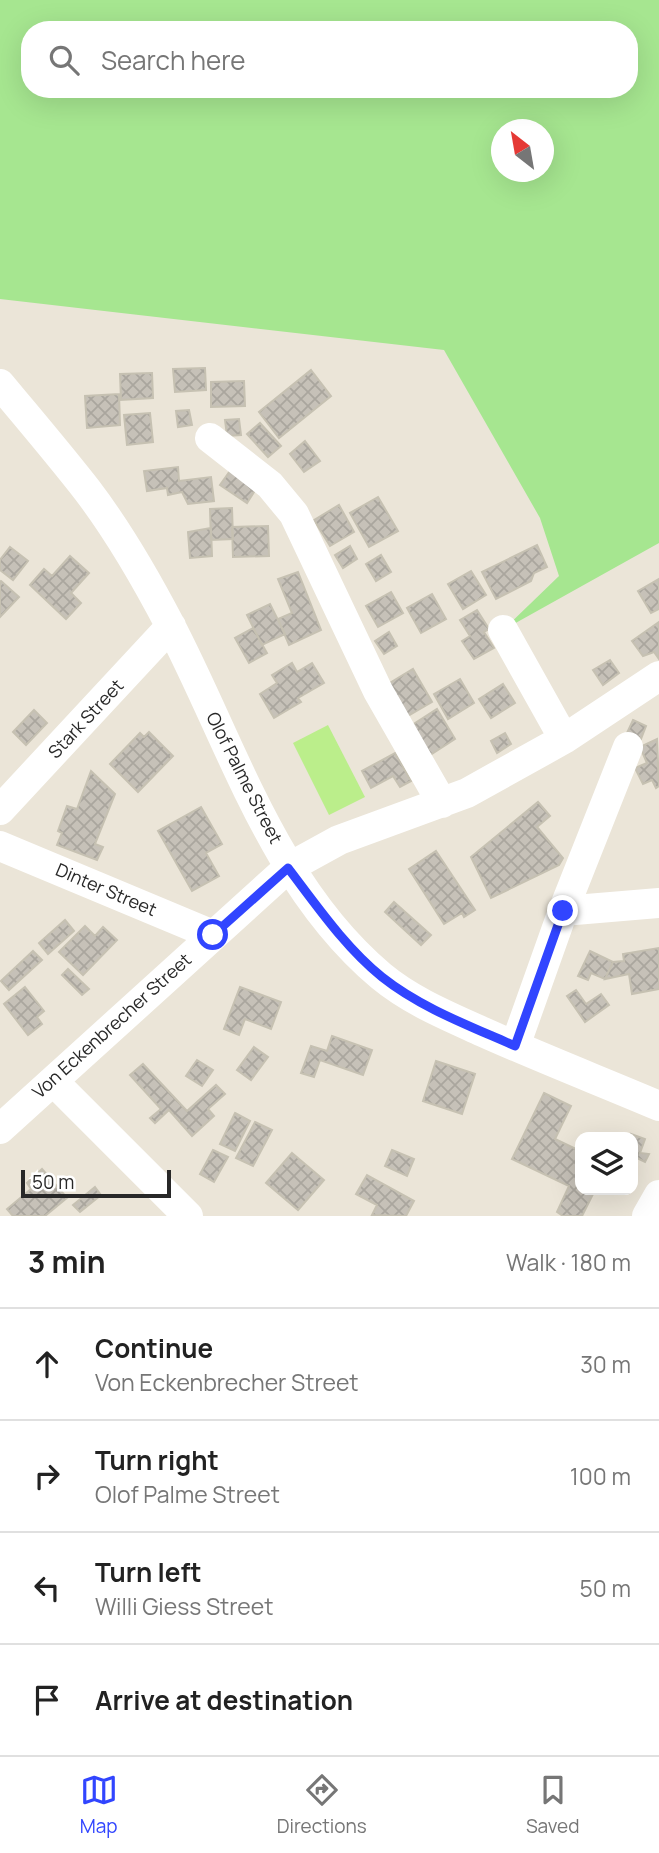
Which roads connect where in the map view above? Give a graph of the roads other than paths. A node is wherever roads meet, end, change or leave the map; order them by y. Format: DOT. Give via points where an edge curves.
graph roads {
  1 [pos="0,384"];
  2 [pos="210,438"];
  3 [pos="170,626"];
  4 [pos="503,631"];
  5 [pos="659,676"];
  6 [pos="564,739"];
  7 [pos="628,747"];
  8 [pos="442,803"];
  9 [pos="0,810"];
  10 [pos="0,846"];
  11 [pos="288,868"];
  12 [pos="659,903"];
  13 [pos="563,911"];
  14 [pos="213,935"];
  15 [pos="515,1046"];
  16 [pos="53,1081"];
  17 [pos="659,1106"];
  18 [pos="0,1129"];
  19 [pos="659,1195"];
  20 [pos="188,1216"];
  21 [pos="646,1216"];
  1 -- 3 [label="street, Olof Palme Street" via="88,492"];
  2 -- 8 [label="street" via="270,485 294,514 378,691"];
  3 -- 9 [label="street, Stark Street"];
  3 -- 11 [label="street, Olof Palme Street"];
  4 -- 6 [label="street"];
  5 -- 6 [label="street, Von Eckenbrecher Street"];
  6 -- 8 [label="street, Von Eckenbrecher Street"];
  7 -- 13 [label="street"];
  8 -- 11 [label="street, Von Eckenbrecher Street" via="339,840"];
  10 -- 14 [label="street, Dinter Street"];
  11 -- 14 [label="street, Von Eckenbrecher Street"];
  11 -- 15 [label="street, Olof Palme Street" via="341,937 382,977 426,1006"];
  12 -- 13 [label="street"];
  13 -- 15 [label="street"];
  14 -- 16 [label="street, Von Eckenbrecher Street"];
  15 -- 17 [label="street, Olof Palme Street"];
  16 -- 18 [label="street, Von Eckenbrecher Street"];
  16 -- 20 [label="street"];
  19 -- 21 [label="street"];
}
